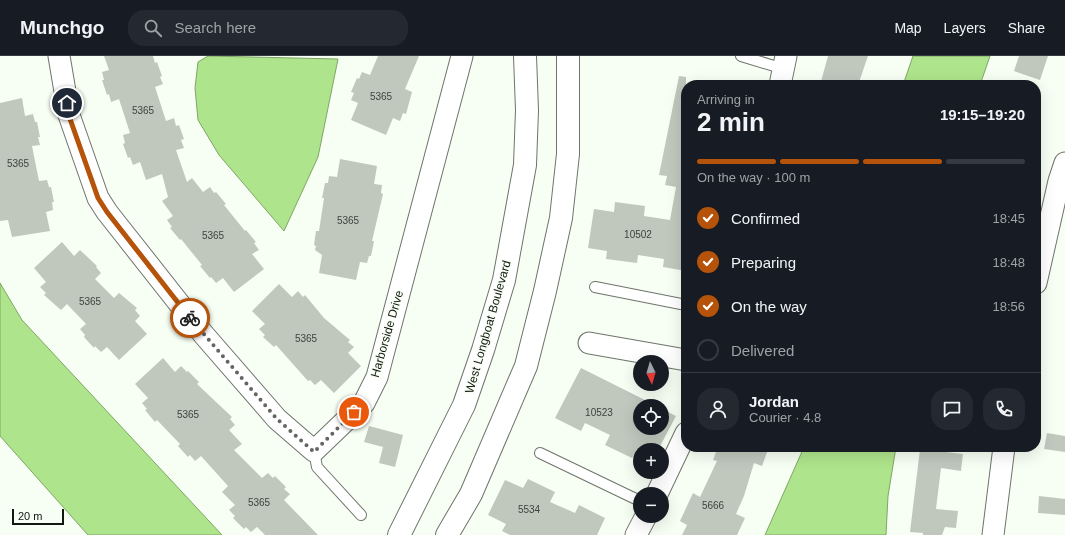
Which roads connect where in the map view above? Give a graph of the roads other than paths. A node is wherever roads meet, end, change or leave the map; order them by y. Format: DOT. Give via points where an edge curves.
graph roads {
  1 [pos="59,56"];
  2 [pos="462,56"];
  3 [pos="525,56"];
  4 [pos="568,56"];
  5 [pos="741,56"];
  6 [pos="783,70"];
  7 [pos="1063,176"];
  8 [pos="1041,263"];
  9 [pos="595,287"];
  10 [pos="681,304"];
  11 [pos="589,343"];
  12 [pos="681,359"];
  13 [pos="681,444"];
  14 [pos="314,452"];
  15 [pos="1003,452"];
  16 [pos="540,453"];
  17 [pos="660,487"];
  18 [pos="633,498"];
  19 [pos="361,515"];
  20 [pos="642,523"];
  21 [pos="398,535"];
  22 [pos="447,535"];
  23 [pos="636,535"];
  24 [pos="993,535"];
  1 -- 14 [label="street" via="69,116 98,198 107,212 204,335 277,419"];
  2 -- 14 [label="street, Harborside Drive" via="376,376 364,402"];
  3 -- 21 [label="street, West Longboat Boulevard" via="528,110 525,165 504,280 464,405"];
  4 -- 22 [label="street" via="568,154 561,218 545,291 526,366 471,494"];
  5 -- 6 [label="lane"];
  7 -- 8 [label="street"];
  9 -- 10 [label="lane"];
  11 -- 12 [label="street"];
  13 -- 17 [label="street"];
  14 -- 19 [label="lane" via="317,467"];
  15 -- 24 [label="street"];
  16 -- 18 [label="lane"];
  20 -- 23 [label="street"];
}
